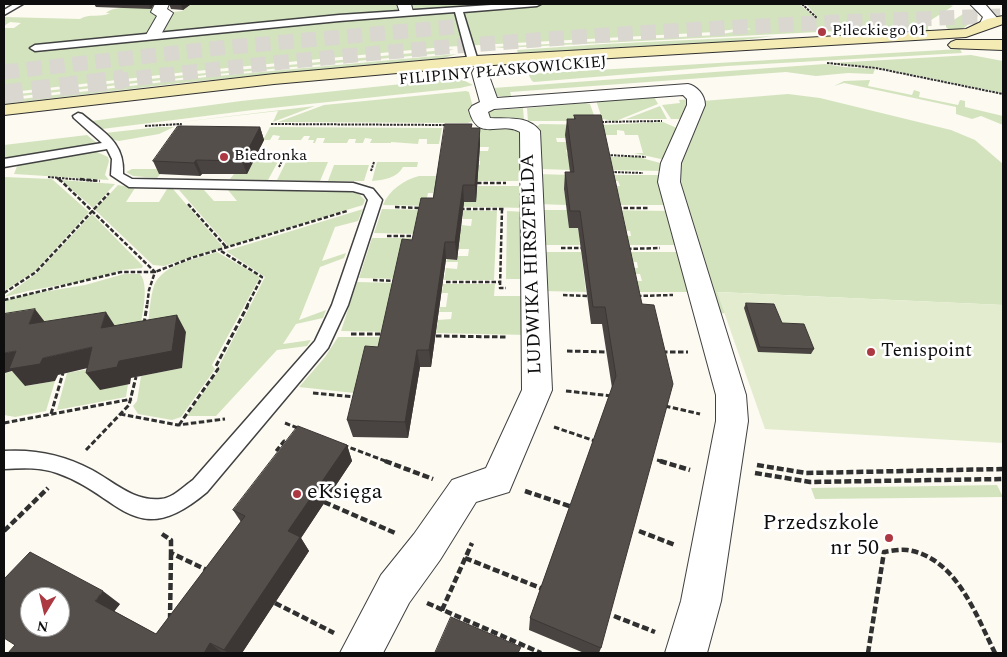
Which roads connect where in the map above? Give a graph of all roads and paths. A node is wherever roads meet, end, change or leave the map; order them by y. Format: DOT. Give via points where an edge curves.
graph roads {
  1 [pos="19,4"];
  2 [pos="162,4"];
  3 [pos="537,4"];
  4 [pos="802,4"];
  5 [pos="977,4"];
  6 [pos="405,8"];
  7 [pos="458,9"];
  8 [pos="4,14"];
  9 [pos="817,18"];
  10 [pos="1003,20"];
  11 [pos="985,26"];
  12 [pos="154,35"];
  13 [pos="1003,44"];
  14 [pos="35,48"];
  15 [pos="825,62"];
  16 [pos="476,67"];
  17 [pos="1003,94"];
  18 [pos="4,110"];
  19 [pos="487,114"];
  20 [pos="78,116"];
  21 [pos="690,120"];
  22 [pos="591,122"];
  23 [pos="271,124"];
  24 [pos="4,125"];
  25 [pos="446,125"];
  26 [pos="145,126"];
  27 [pos="445,130"];
  28 [pos="175,135"];
  29 [pos="111,145"];
  30 [pos="603,155"];
  31 [pos="4,162"];
  32 [pos="660,168"];
  33 [pos="611,172"];
  34 [pos="47,177"];
  35 [pos="57,178"];
  36 [pos="121,181"];
  37 [pos="171,184"];
  38 [pos="373,207"];
  39 [pos="397,207"];
  40 [pos="425,208"];
  41 [pos="452,208"];
  42 [pos="608,208"];
  43 [pos="656,208"];
  44 [pos="497,209"];
  45 [pos="92,211"];
  46 [pos="363,235"];
  47 [pos="419,236"];
  48 [pos="227,248"];
  49 [pos="625,248"];
  50 [pos="667,248"];
  51 [pos="221,250"];
  52 [pos="155,272"];
  53 [pos="446,282"];
  54 [pos="500,282"];
  55 [pos="4,293"];
  56 [pos="681,295"];
  57 [pos="636,296"];
  58 [pos="4,300"];
  59 [pos="143,332"];
  60 [pos="327,334"];
  61 [pos="388,334"];
  62 [pos="436,336"];
  63 [pos="493,337"];
  64 [pos="537,351"];
  65 [pos="606,352"];
  66 [pos="62,374"];
  67 [pos="284,390"];
  68 [pos="615,396"];
  69 [pos="362,397"];
  70 [pos="132,398"];
  71 [pos="530,404"];
  72 [pos="659,404"];
  73 [pos="51,414"];
  74 [pos="120,414"];
  75 [pos="263,414"];
  76 [pos="732,421"];
  77 [pos="4,423"];
  78 [pos="178,425"];
  79 [pos="308,432"];
  80 [pos="596,441"];
  81 [pos="336,442"];
  82 [pos="295,445"];
  83 [pos="276,451"];
  84 [pos="725,458"];
  85 [pos="4,460"];
  86 [pos="1003,469"];
  87 [pos="1003,479"];
  88 [pos="497,481"];
  89 [pos="464,491"];
  90 [pos="324,502"];
  91 [pos="572,508"];
  92 [pos="155,510"];
  93 [pos="638,531"];
  94 [pos="427,546"];
  95 [pos="684,548"];
  96 [pos="171,553"];
  97 [pos="465,558"];
  98 [pos="213,573"];
  99 [pos="395,589"];
  100 [pos="543,590"];
  101 [pos="275,603"];
  102 [pos="614,616"];
  103 [pos="169,623"];
  104 [pos="319,625"];
  105 [pos="675,645"];
  106 [pos="361,653"];
  107 [pos="541,653"];
  108 [pos="868,653"];
  109 [pos="995,653"];
  1 -- 8 [label="lane"];
  2 -- 12 [label="street" via="158,12 166,13"];
  3 -- 7 [label="lane"];
  4 -- 9 [label="path"];
  5 -- 11 [label="street" via="991,19"];
  6 -- 7 [label="lane"];
  6 -- 12 [label="lane"];
  7 -- 16 [label="lane"];
  10 -- 11 [label="main road, FILIPINY PŁASKOWICKIEJ"];
  11 -- 13 [label="main road" via="986,34"];
  11 -- 16 [label="main road, FILIPINY PŁASKOWICKIEJ" via="966,34 618,51"];
  12 -- 14 [label="lane"];
  13 -- 16 [label="main road, FILIPINY PŁASKOWICKIEJ"];
  15 -- 17 [label="path" via="876,68"];
  16 -- 18 [label="main road, FILIPINY PŁASKOWICKIEJ" via="185,88"];
  16 -- 19 [label="street"];
  16 -- 20 [label="main road, FILIPINY PŁASKOWICKIEJ"];
  19 -- 21 [label="street" via="688,89 697,102"];
  19 -- 25 [label="path"];
  19 -- 64 [label="street, LUDWIKA HIRSZFELDA" via="530,131"];
  20 -- 24 [label="main road, FILIPINY PŁASKOWICKIEJ"];
  20 -- 29 [label="lane"];
  21 -- 22 [label="path"];
  21 -- 32 [label="street"];
  23 -- 25 [label="path"];
  25 -- 27 [label="path"];
  26 -- 28 [label="path" via="181,124"];
  29 -- 31 [label="lane"];
  29 -- 36 [label="lane" via="117,154 116,172"];
  30 -- 32 [label="path" via="636,155"];
  32 -- 33 [label="path"];
  32 -- 76 [label="street" via="669,182 731,395"];
  34 -- 35 [label="path"];
  35 -- 36 [label="path"];
  35 -- 45 [label="path"];
  36 -- 37 [label="lane"];
  36 -- 45 [label="path"];
  37 -- 38 [label="lane" via="358,187 372,194"];
  37 -- 48 [label="path"];
  38 -- 46 [label="lane"];
  38 -- 48 [label="path" via="359,208"];
  39 -- 40 [label="path"];
  41 -- 44 [label="path"];
  42 -- 43 [label="path"];
  45 -- 52 [label="path"];
  45 -- 55 [label="path" via="36,272"];
  46 -- 47 [label="path"];
  46 -- 60 [label="lane"];
  48 -- 51 [label="path"];
  49 -- 50 [label="path"];
  51 -- 52 [label="path"];
  51 -- 78 [label="path" via="262,277 216,366 218,369"];
  52 -- 58 [label="path" via="121,272"];
  52 -- 59 [label="path"];
  53 -- 54 [label="path"];
  56 -- 57 [label="path"];
  60 -- 61 [label="path"];
  60 -- 67 [label="lane"];
  62 -- 63 [label="path"];
  64 -- 65 [label="path"];
  64 -- 71 [label="street, LUDWIKA HIRSZFELDA"];
  66 -- 73 [label="path"];
  67 -- 69 [label="path"];
  67 -- 75 [label="lane"];
  68 -- 71 [label="path" via="598,393"];
  70 -- 73 [label="path"];
  71 -- 80 [label="path"];
  71 -- 88 [label="street, LUDWIKA HIRSZFELDA"];
  72 -- 76 [label="path"];
  73 -- 77 [label="path"];
  74 -- 78 [label="path"];
  75 -- 78 [label="path"];
  75 -- 79 [label="path"];
  75 -- 92 [label="lane" via="193,493 175,504"];
  76 -- 84 [label="street"];
  81 -- 89 [label="path"];
  82 -- 83 [label="path" via="284,441"];
  84 -- 86 [label="path" via="806,473"];
  84 -- 87 [label="path" via="760,475 810,482"];
  84 -- 105 [label="street" via="701,601"];
  85 -- 92 [label="lane" via="35,460 60,465 130,505"];
  88 -- 89 [label="street"];
  88 -- 91 [label="path"];
  89 -- 94 [label="street"];
  90 -- 94 [label="path"];
  92 -- 96 [label="path" via="150,525 171,540"];
  93 -- 95 [label="path"];
  94 -- 99 [label="street"];
  96 -- 98 [label="path"];
  96 -- 103 [label="path"];
  97 -- 100 [label="path"];
  99 -- 106 [label="street"];
  99 -- 107 [label="path"];
  101 -- 104 [label="path"];
  102 -- 105 [label="path"];
  108 -- 109 [label="path" via="884,552 896,549 924,554 944,566 962,588"];
}
